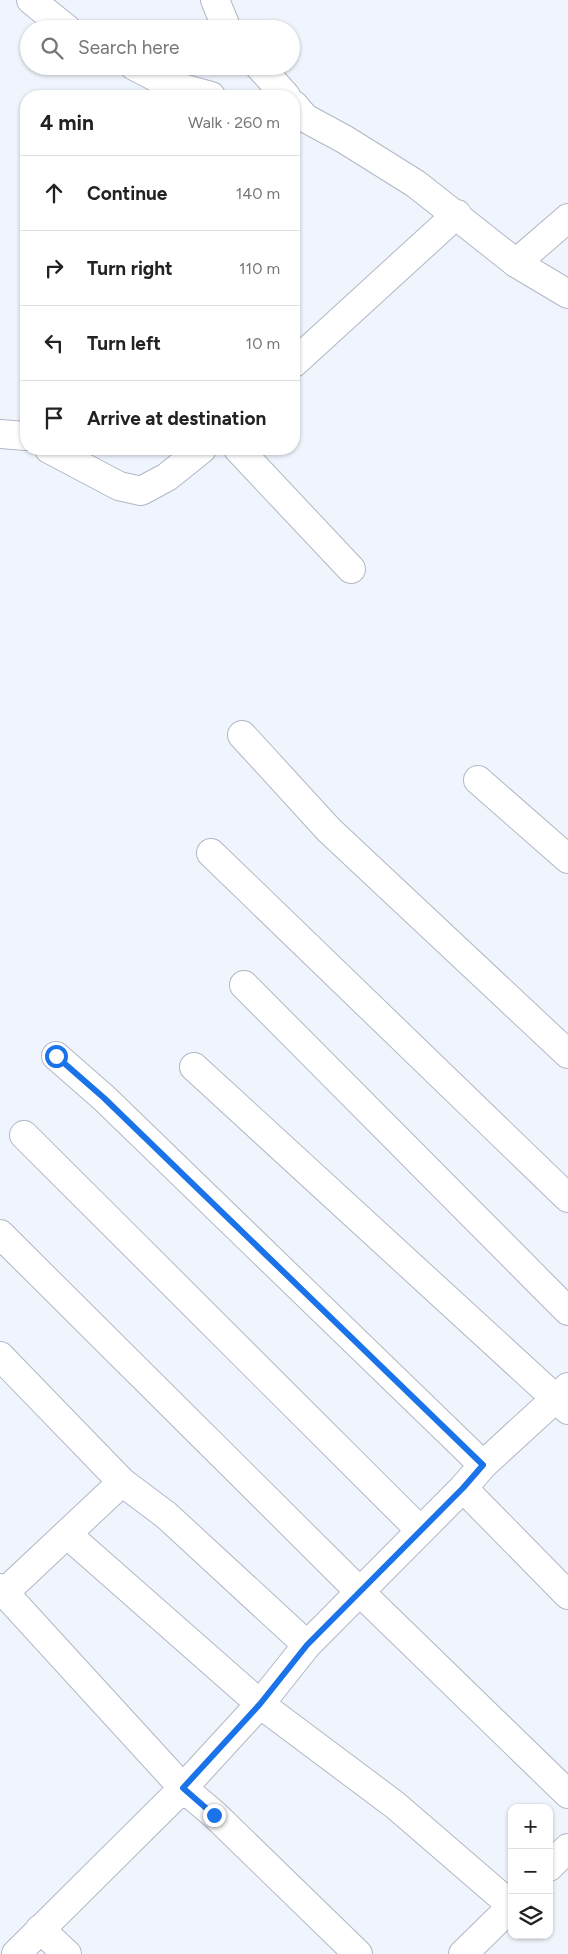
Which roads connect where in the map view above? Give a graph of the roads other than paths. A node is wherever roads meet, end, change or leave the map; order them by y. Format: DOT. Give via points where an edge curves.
graph roads {
  1 [pos="31,0"];
  2 [pos="215,0"];
  3 [pos="56,20"];
  4 [pos="223,20"];
  5 [pos="152,75"];
  6 [pos="267,75"];
  7 [pos="191,90"];
  8 [pos="281,90"];
  9 [pos="300,114"];
  10 [pos="457,214"];
  11 [pos="568,218"];
  12 [pos="516,262"];
  13 [pos="568,294"];
  14 [pos="300,358"];
  15 [pos="0,434"];
  16 [pos="20,436"];
  17 [pos="60,455"];
  18 [pos="194,455"];
  19 [pos="244,455"];
  20 [pos="350,568"];
  21 [pos="242,736"];
  22 [pos="478,780"];
  23 [pos="211,853"];
  24 [pos="568,859"];
  25 [pos="244,985"];
  26 [pos="568,1054"];
  27 [pos="56,1056"];
  28 [pos="194,1067"];
  29 [pos="24,1135"];
  30 [pos="568,1198"];
  31 [pos="0,1234"];
  32 [pos="568,1310"];
  33 [pos="0,1356"];
  34 [pos="564,1398"];
  35 [pos="483,1465"];
  36 [pos="122,1482"];
  37 [pos="463,1488"];
  38 [pos="420,1530"];
  39 [pos="68,1535"];
  40 [pos="3,1590"];
  41 [pos="360,1592"];
  42 [pos="568,1595"];
  43 [pos="307,1645"];
  44 [pos="260,1704"];
  45 [pos="183,1788"];
  46 [pos="568,1794"];
  47 [pos="568,1848"];
  48 [pos="553,1863"];
  49 [pos="508,1903"];
  50 [pos="508,1910"];
  51 [pos="40,1929"];
  52 [pos="16,1954"];
  53 [pos="67,1954"];
  54 [pos="358,1954"];
  55 [pos="463,1954"];
  1 -- 3 [label="street"];
  2 -- 4 [label="street"];
  5 -- 7 [label="street"];
  6 -- 8 [label="street"];
  9 -- 10 [label="street" via="416,184"];
  10 -- 12 [label="street"];
  10 -- 14 [label="street"];
  11 -- 12 [label="street"];
  12 -- 13 [label="street"];
  15 -- 16 [label="street"];
  17 -- 18 [label="street" via="119,486 141,491 167,477"];
  19 -- 20 [label="street"];
  21 -- 26 [label="street" via="329,830"];
  22 -- 24 [label="street"];
  23 -- 30 [label="street"];
  25 -- 32 [label="street"];
  27 -- 35 [label="street" via="104,1098"];
  28 -- 34 [label="street"];
  29 -- 38 [label="street"];
  31 -- 41 [label="street"];
  33 -- 36 [label="street"];
  34 -- 35 [label="street"];
  35 -- 37 [label="street"];
  36 -- 39 [label="street"];
  36 -- 43 [label="street" via="166,1515"];
  37 -- 38 [label="street"];
  37 -- 42 [label="street"];
  38 -- 41 [label="street"];
  39 -- 40 [label="street"];
  39 -- 44 [label="street"];
  40 -- 45 [label="street"];
  41 -- 43 [label="street"];
  41 -- 46 [label="street"];
  43 -- 44 [label="street"];
  44 -- 45 [label="street"];
  44 -- 49 [label="street" via="395,1805"];
  45 -- 51 [label="street"];
  45 -- 54 [label="street"];
  47 -- 48 [label="street"];
  50 -- 55 [label="street"];
  51 -- 52 [label="street"];
  51 -- 53 [label="street"];
}
